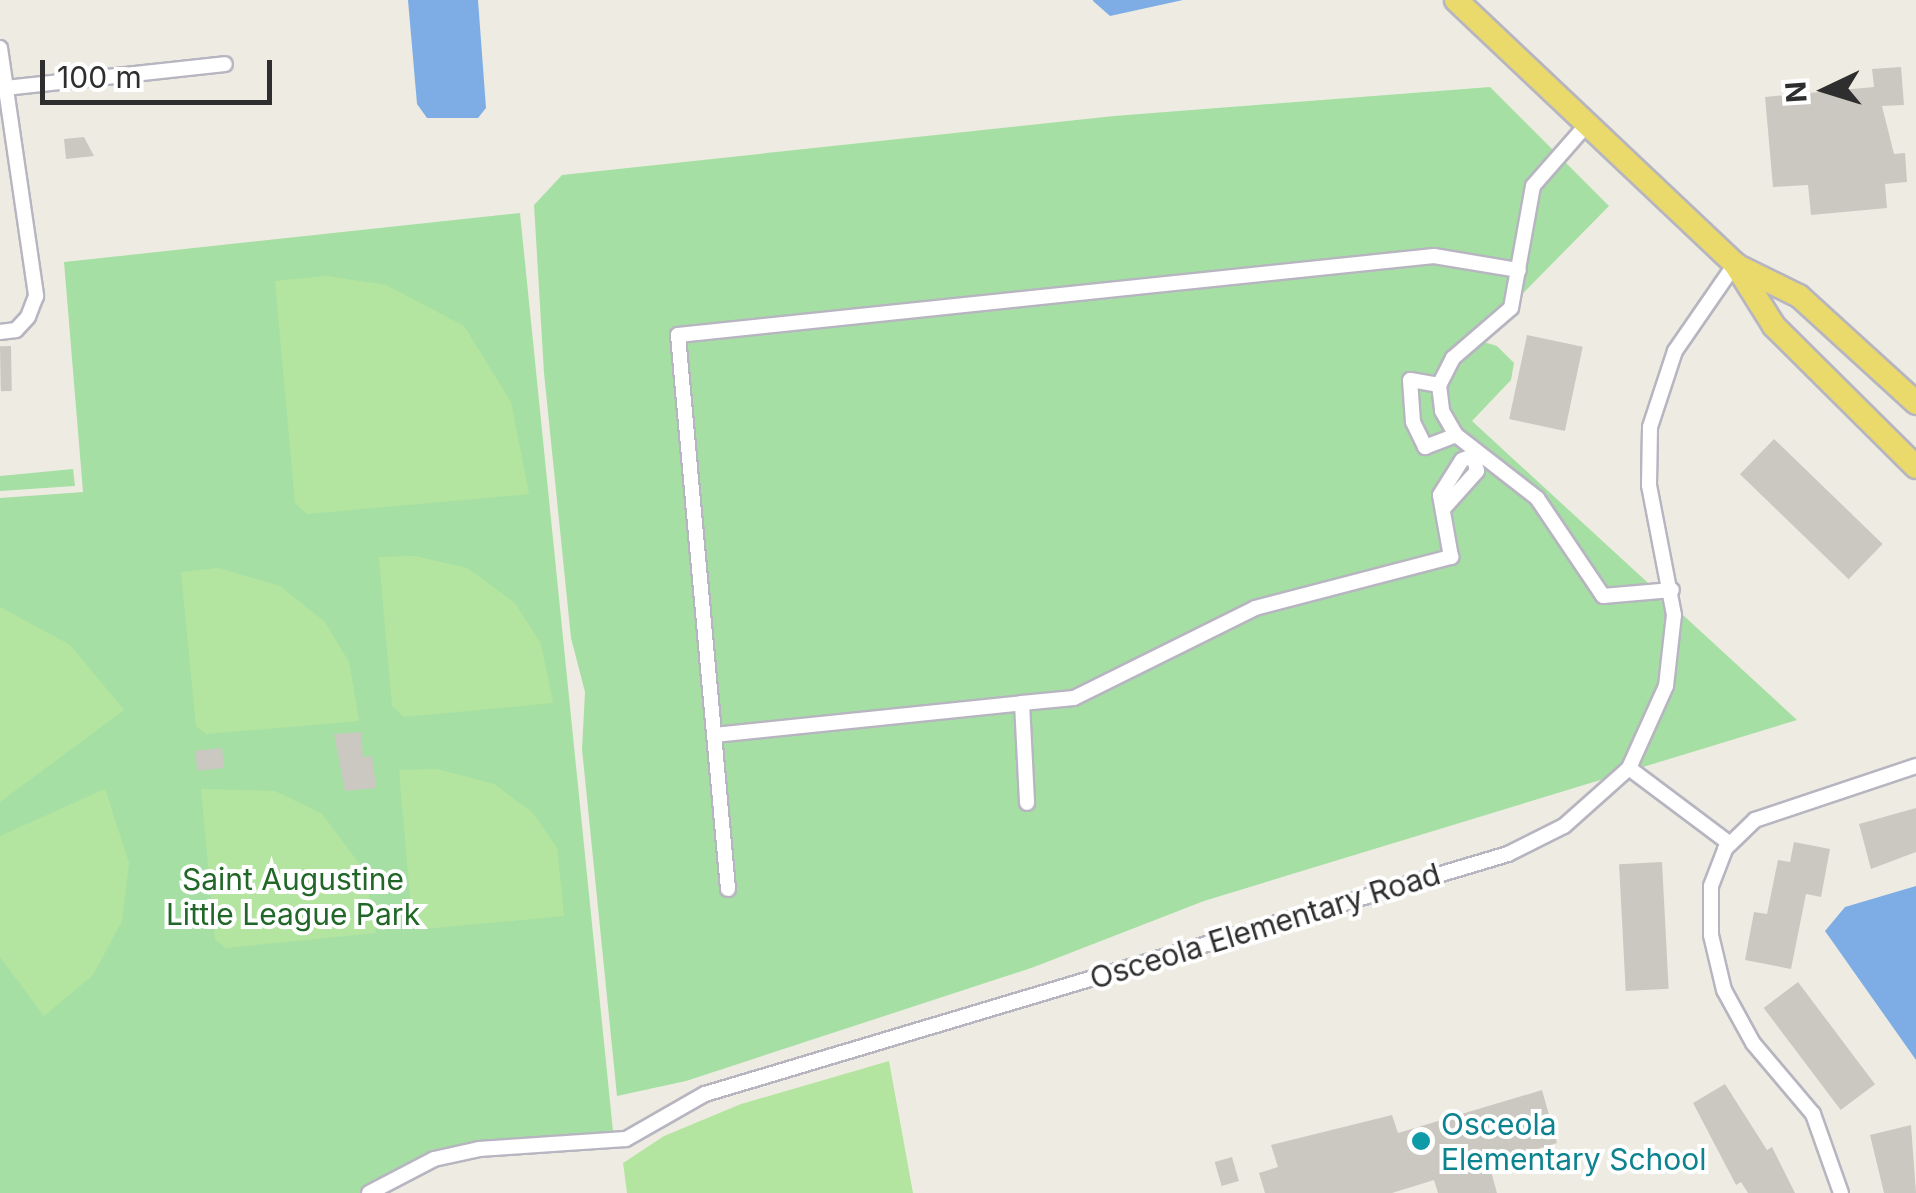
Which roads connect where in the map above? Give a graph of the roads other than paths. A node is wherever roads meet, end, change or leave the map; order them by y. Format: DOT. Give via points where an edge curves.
graph roads {
  1 [pos="1456,0"];
  2 [pos="0,48"];
  3 [pos="225,64"];
  4 [pos="5,88"];
  5 [pos="1589,122"];
  6 [pos="1735,264"];
  7 [pos="1519,270"];
  8 [pos="0,332"];
  9 [pos="1439,385"];
  10 [pos="1916,403"];
  11 [pos="1456,435"];
  12 [pos="1476,456"];
  13 [pos="1916,467"];
  14 [pos="1672,590"];
  15 [pos="1022,703"];
  16 [pos="714,736"];
  17 [pos="1916,766"];
  18 [pos="1629,768"];
  19 [pos="1027,802"];
  20 [pos="1729,844"];
  21 [pos="728,889"];
  22 [pos="370,1193"];
  23 [pos="1842,1193"];
  1 -- 5 [label="highway"];
  2 -- 4 [label="street"];
  3 -- 4 [label="street"];
  4 -- 8 [label="street" via="36,296 16,330"];
  5 -- 6 [label="highway"];
  5 -- 7 [label="street" via="1533,186"];
  6 -- 10 [label="highway" via="1799,296"];
  6 -- 13 [label="highway" via="1774,326"];
  6 -- 14 [label="street, Osceola Elementary Road" via="1674,352 1650,427 1650,485"];
  7 -- 9 [label="street" via="1510,308 1453,358"];
  7 -- 16 [label="street" via="1434,256 678,335"];
  9 -- 11 [label="street" via="1442,411"];
  9 -- 11 [label="street" via="1410,380 1413,422 1425,446"];
  11 -- 12 [label="street"];
  12 -- 14 [label="street" via="1537,498 1603,596"];
  12 -- 15 [label="street" via="1477,472 1443,509 1451,556 1255,608 1074,698"];
  14 -- 18 [label="street, Osceola Elementary Road" via="1675,630 1666,686"];
  15 -- 16 [label="street"];
  15 -- 19 [label="street"];
  16 -- 21 [label="street"];
  17 -- 20 [label="street" via="1774,812"];
  18 -- 20 [label="street"];
  18 -- 22 [label="street, Osceola Elementary Road" via="1564,826 1508,854 705,1094 626,1139 478,1149 434,1159"];
  20 -- 23 [label="street" via="1716,867 1710,908 1724,990 1752,1043 1813,1114"];
}
